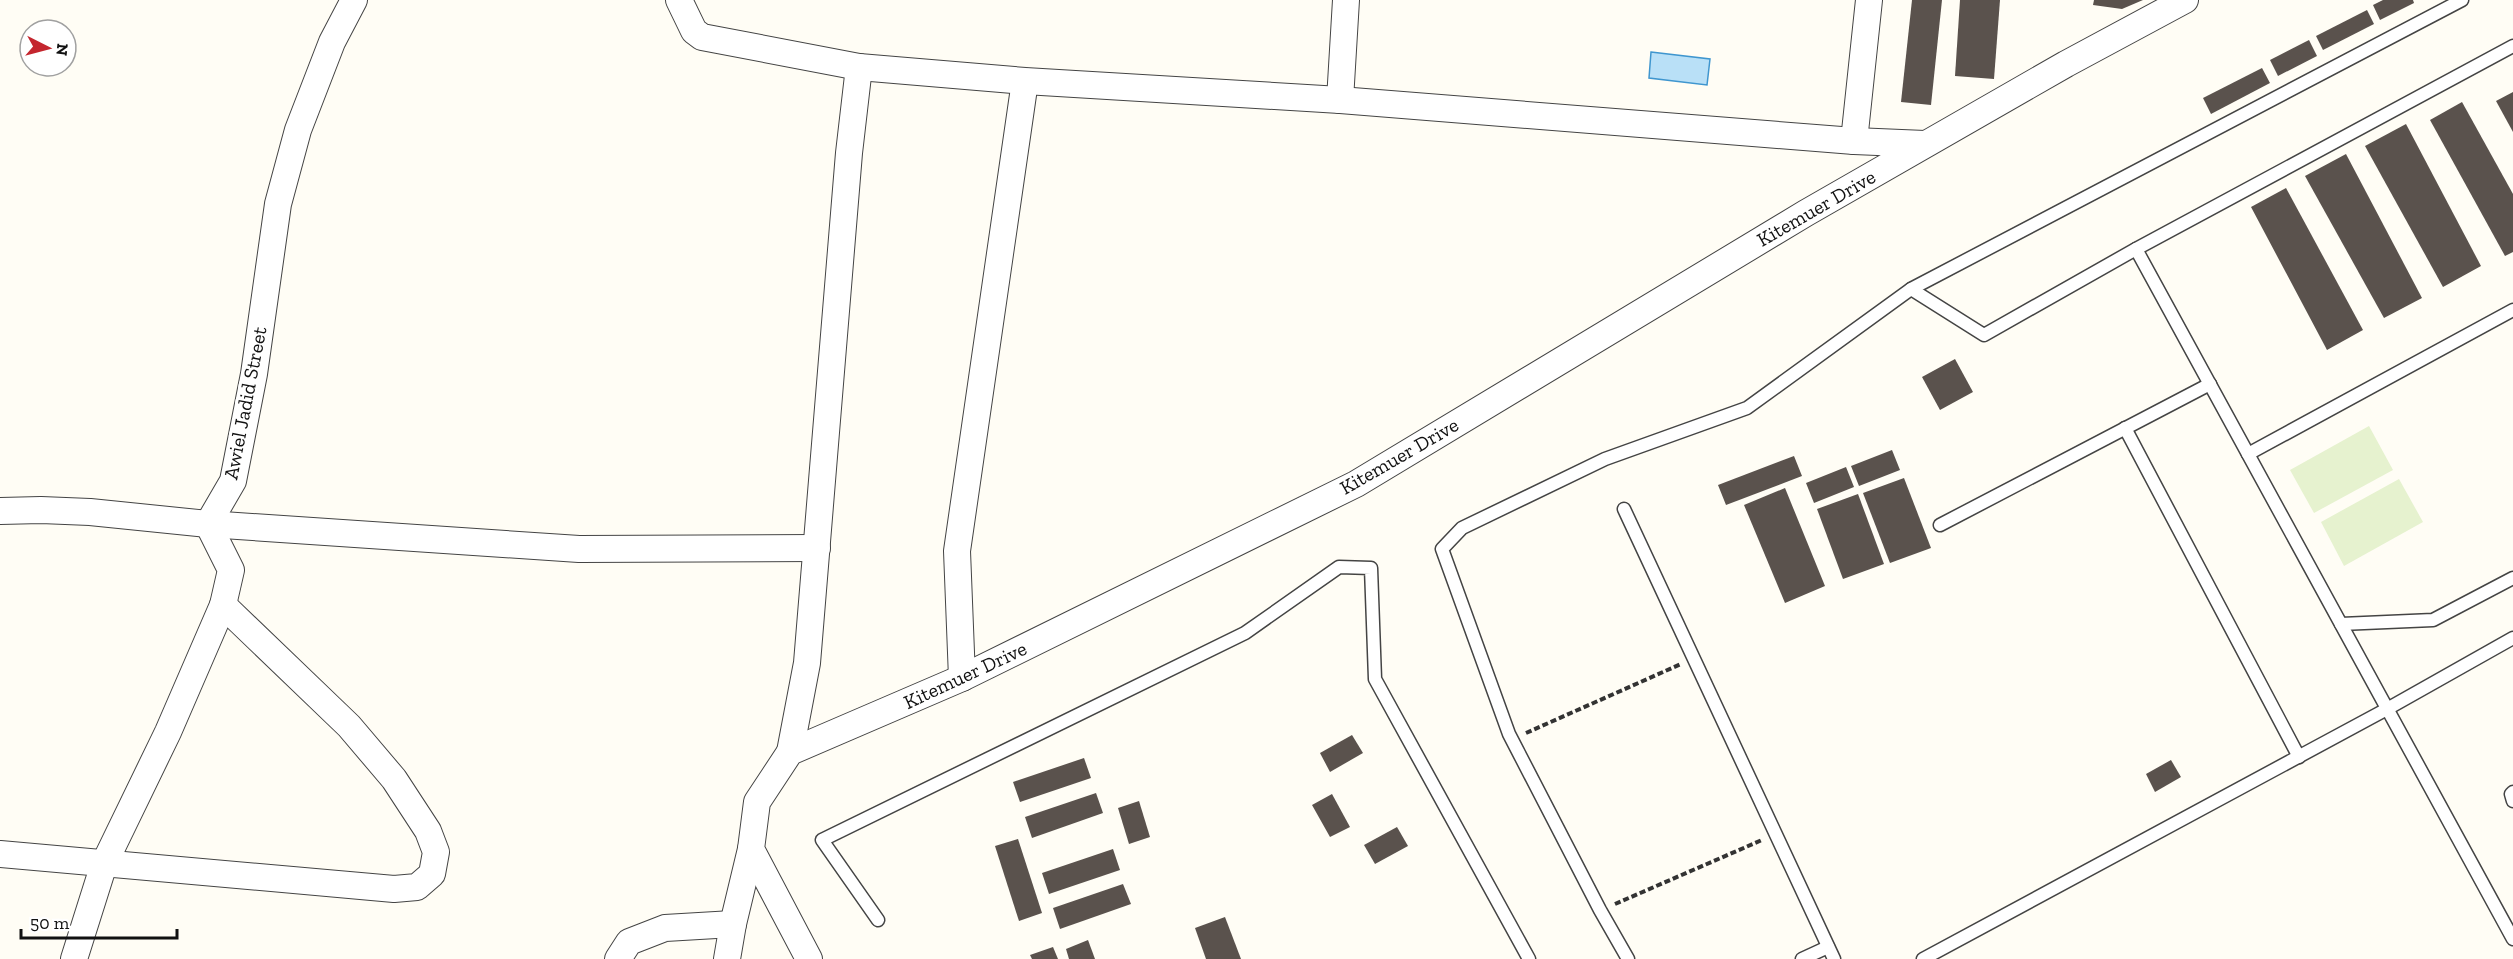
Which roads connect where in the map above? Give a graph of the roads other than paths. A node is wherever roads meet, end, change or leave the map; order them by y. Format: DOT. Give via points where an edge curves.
graph roads {
  1 [pos="354,0"];
  2 [pos="679,0"];
  3 [pos="1346,0"];
  4 [pos="1869,0"];
  5 [pos="2185,0"];
  6 [pos="2462,0"];
  7 [pos="2513,46"];
  8 [pos="859,67"];
  9 [pos="1025,81"];
  10 [pos="1340,100"];
  11 [pos="1854,141"];
  12 [pos="1925,144"];
  13 [pos="2136,249"];
  14 [pos="1911,289"];
  15 [pos="2513,310"];
  16 [pos="2210,384"];
  17 [pos="2125,428"];
  18 [pos="2248,454"];
  19 [pos="1624,509"];
  20 [pos="0,511"];
  21 [pos="208,524"];
  22 [pos="1940,525"];
  23 [pos="818,548"];
  24 [pos="2513,578"];
  25 [pos="223,605"];
  26 [pos="2341,624"];
  27 [pos="2513,638"];
  28 [pos="962,678"];
  29 [pos="2387,709"];
  30 [pos="790,752"];
  31 [pos="2299,757"];
  32 [pos="2513,792"];
  33 [pos="2513,801"];
  34 [pos="751,849"];
  35 [pos="0,854"];
  36 [pos="104,864"];
  37 [pos="878,920"];
  38 [pos="733,924"];
  39 [pos="2513,939"];
  40 [pos="1828,947"];
  41 [pos="74,959"];
  42 [pos="618,959"];
  43 [pos="727,959"];
  44 [pos="809,959"];
  45 [pos="1529,959"];
  46 [pos="1628,959"];
  47 [pos="1802,959"];
  48 [pos="1834,959"];
  49 [pos="1923,959"];
  1 -- 21 [label="street, Awiel Jadid Street" via="332,42 298,130 278,204 254,374 233,481"];
  2 -- 8 [label="street" via="694,31 702,37"];
  3 -- 10 [label="street"];
  4 -- 11 [label="street"];
  5 -- 12 [label="street, Kitemuer Drive"];
  6 -- 14 [label="lane"];
  7 -- 13 [label="lane"];
  8 -- 9 [label="street"];
  8 -- 23 [label="street"];
  9 -- 10 [label="street"];
  9 -- 28 [label="street" via="957,551"];
  10 -- 11 [label="street"];
  11 -- 12 [label="street"];
  12 -- 28 [label="street, Kitemuer Drive" via="1356,483"];
  13 -- 14 [label="lane" via="1984,335"];
  13 -- 16 [label="lane"];
  14 -- 46 [label="lane" via="1747,408 1605,459 1462,528 1442,549 1512,739"];
  15 -- 18 [label="lane"];
  16 -- 17 [label="lane"];
  16 -- 18 [label="lane"];
  17 -- 22 [label="lane"];
  17 -- 31 [label="lane"];
  18 -- 26 [label="lane"];
  19 -- 40 [label="lane"];
  20 -- 21 [label="street" via="90,512"];
  21 -- 23 [label="street" via="579,549"];
  21 -- 25 [label="street" via="231,570"];
  23 -- 30 [label="street" via="807,663"];
  24 -- 26 [label="lane" via="2433,620"];
  25 -- 36 [label="street" via="168,732"];
  25 -- 36 [label="street" via="349,726 394,779 428,831 436,852 432,874 417,887 394,890"];
  26 -- 29 [label="lane"];
  27 -- 29 [label="lane"];
  28 -- 30 [label="street, Kitemuer Drive"];
  29 -- 31 [label="lane"];
  29 -- 39 [label="lane"];
  30 -- 34 [label="street" via="757,802"];
  31 -- 49 [label="lane"];
  32 -- 33 [label="lane"];
  34 -- 38 [label="street"];
  34 -- 44 [label="street"];
  35 -- 36 [label="street"];
  36 -- 41 [label="street"];
  37 -- 45 [label="lane" via="822,840 1245,633 1340,567 1371,568 1376,679"];
  38 -- 42 [label="street" via="665,928 629,942"];
  38 -- 43 [label="street"];
  40 -- 47 [label="lane"];
  40 -- 48 [label="lane"];
}
